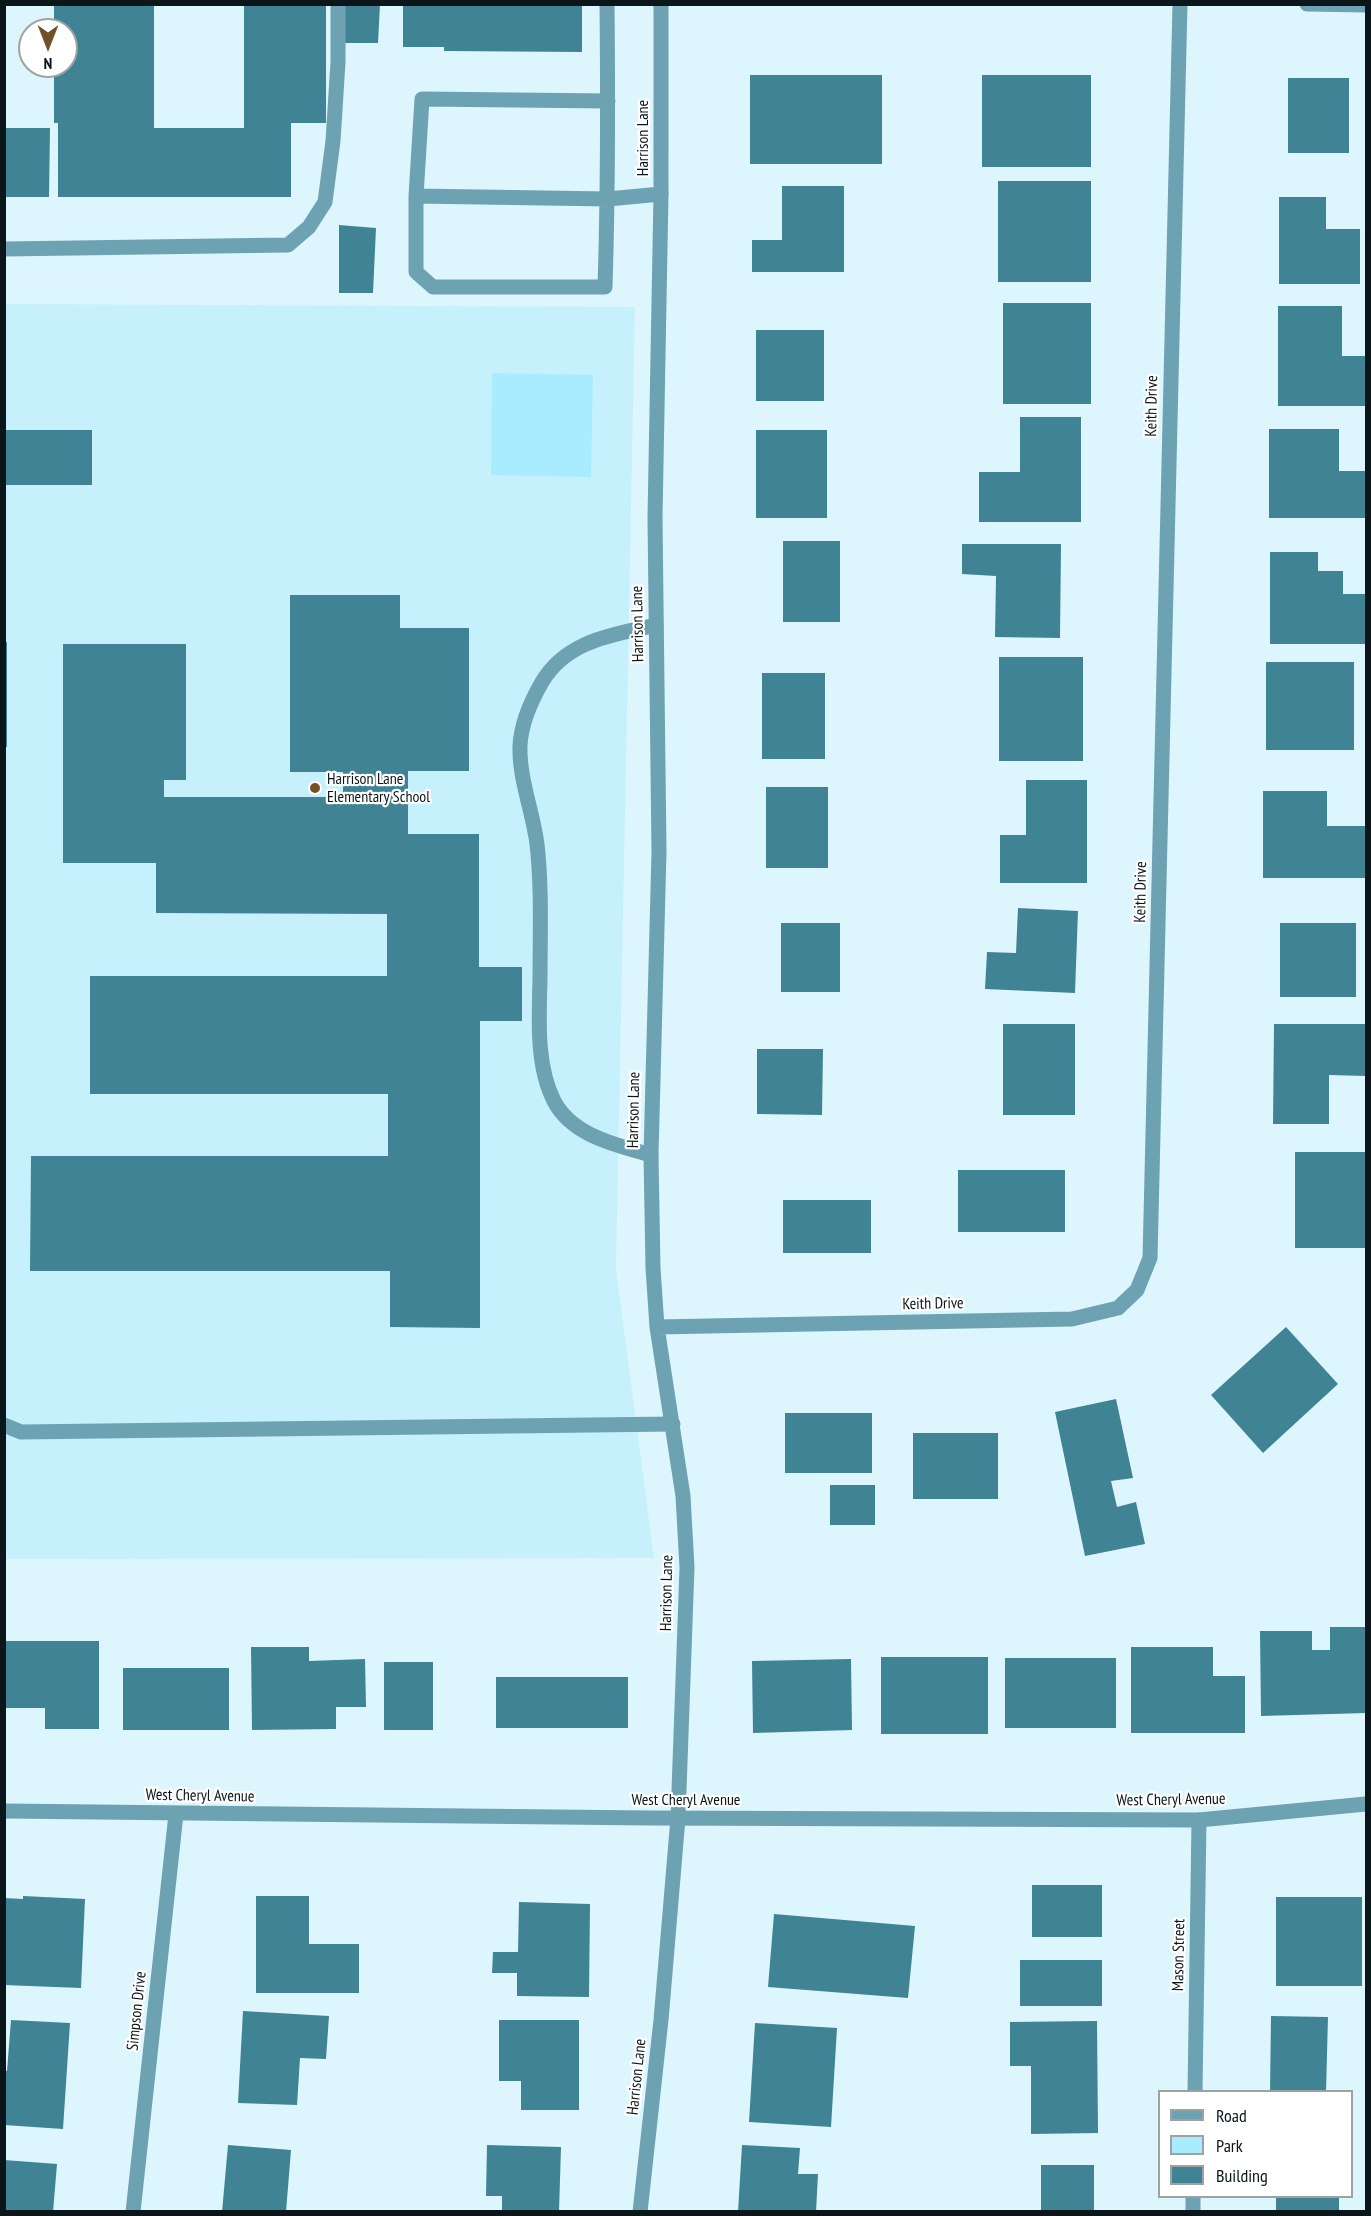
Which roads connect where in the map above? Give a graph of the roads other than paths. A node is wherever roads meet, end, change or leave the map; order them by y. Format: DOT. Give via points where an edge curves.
graph roads {
  1 [pos="338,4"];
  2 [pos="607,4"];
  3 [pos="661,4"];
  4 [pos="1180,4"];
  5 [pos="1307,4"];
  6 [pos="1366,5"];
  7 [pos="608,101"];
  8 [pos="661,194"];
  9 [pos="416,196"];
  10 [pos="608,199"];
  11 [pos="4,249"];
  12 [pos="656,625"];
  13 [pos="651,1155"];
  14 [pos="657,1327"];
  15 [pos="673,1424"];
  16 [pos="4,1425"];
  17 [pos="1366,1804"];
  18 [pos="4,1811"];
  19 [pos="176,1814"];
  20 [pos="678,1818"];
  21 [pos="1199,1820"];
  22 [pos="1195,2090"];
  23 [pos="133,2211"];
  24 [pos="640,2211"];
  1 -- 11 [label="street" via="338,73 325,202 309,227 288,245"];
  2 -- 7 [label="street"];
  3 -- 8 [label="street, Harrison Lane"];
  4 -- 14 [label="street, Keith Drive" via="1150,1258 1137,1290 1118,1308 1072,1319"];
  5 -- 6 [label="street"];
  7 -- 9 [label="street" via="422,99"];
  7 -- 10 [label="street"];
  8 -- 10 [label="street"];
  8 -- 12 [label="street, Harrison Lane"];
  9 -- 10 [label="street"];
  9 -- 10 [label="street" via="416,272 434,286 605,286"];
  12 -- 13 [label="street, Harrison Lane" via="659,852"];
  12 -- 13 [label="street" via="593,639 564,657 543,680 527,712 520,746 537,844 542,1065 554,1102 574,1124 605,1142"];
  13 -- 14 [label="street, Harrison Lane"];
  14 -- 15 [label="street, Harrison Lane"];
  15 -- 16 [label="street" via="21,1432"];
  15 -- 20 [label="street, Harrison Lane" via="687,1568"];
  17 -- 21 [label="street, West Cheryl Avenue"];
  18 -- 19 [label="street, West Cheryl Avenue"];
  19 -- 20 [label="street, West Cheryl Avenue"];
  19 -- 23 [label="street, Simpson Drive"];
  20 -- 21 [label="street, West Cheryl Avenue"];
  20 -- 24 [label="street, Harrison Lane"];
  21 -- 22 [label="street, Mason Street"];
}
